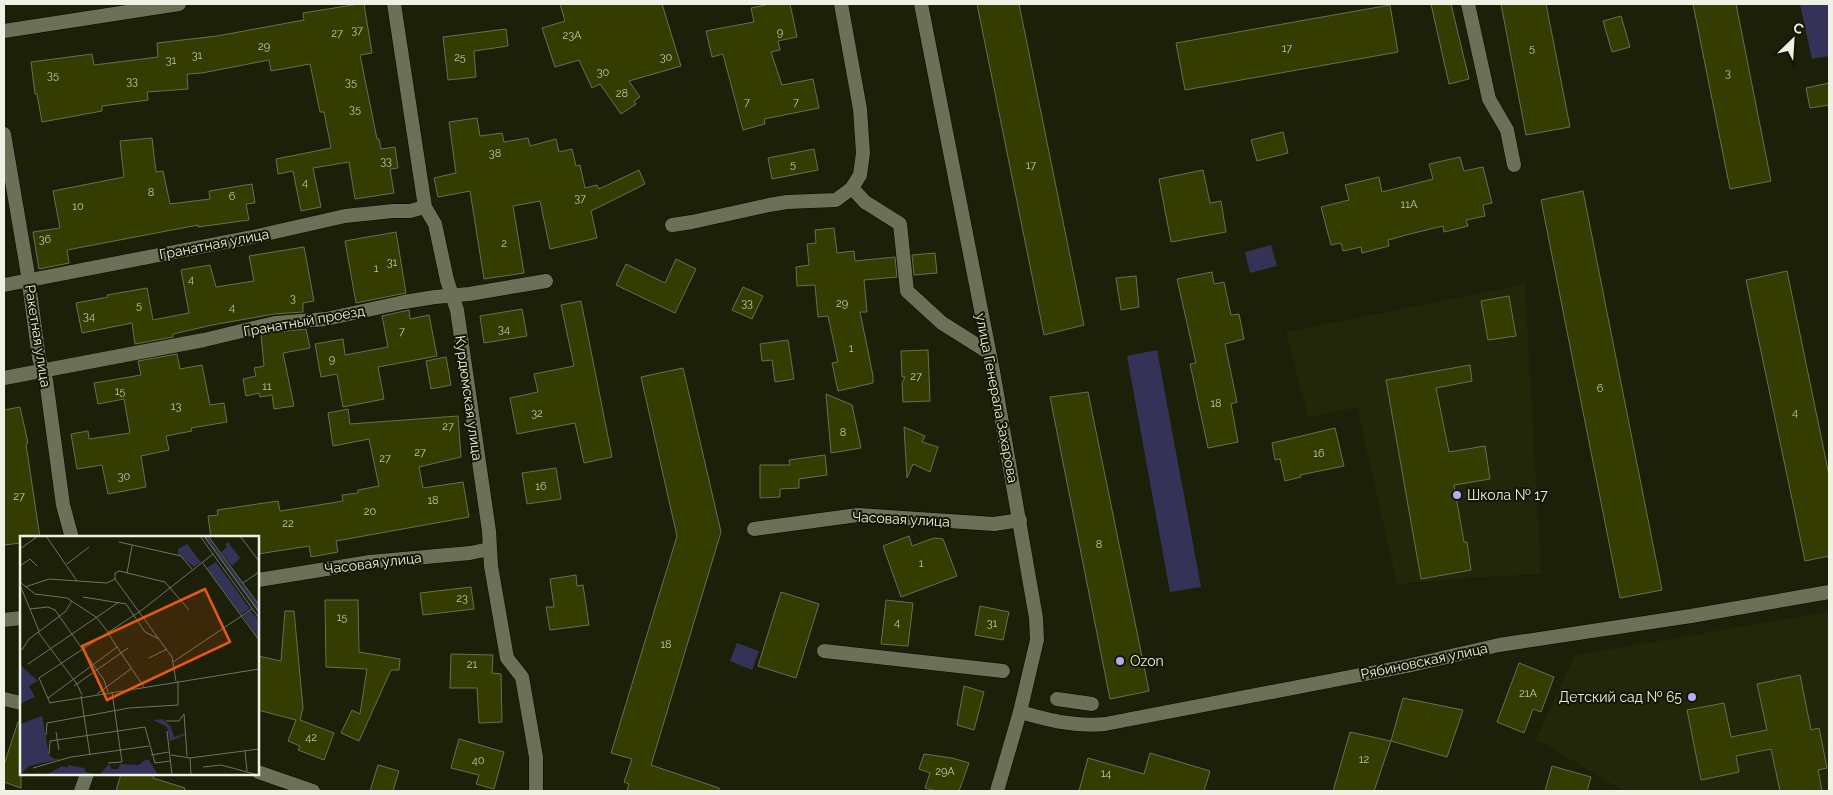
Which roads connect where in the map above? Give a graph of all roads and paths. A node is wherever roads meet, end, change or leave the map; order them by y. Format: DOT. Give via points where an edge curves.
graph roads {
  1 [pos="179,4"];
  2 [pos="394,4"];
  3 [pos="841,4"];
  4 [pos="921,4"];
  5 [pos="1468,4"];
  6 [pos="4,31"];
  7 [pos="4,134"];
  8 [pos="1514,165"];
  9 [pos="852,188"];
  10 [pos="425,207"];
  11 [pos="672,225"];
  12 [pos="29,281"];
  13 [pos="546,281"];
  14 [pos="4,285"];
  15 [pos="451,295"];
  16 [pos="988,352"];
  17 [pos="43,370"];
  18 [pos="4,378"];
  19 [pos="1020,520"];
  20 [pos="754,529"];
  21 [pos="71,536"];
  22 [pos="490,549"];
  23 [pos="259,580"];
  24 [pos="1829,592"];
  25 [pos="20,618"];
  26 [pos="4,620"];
  27 [pos="824,651"];
  28 [pos="1003,671"];
  29 [pos="4,698"];
  30 [pos="1057,699"];
  31 [pos="20,703"];
  32 [pos="1092,704"];
  33 [pos="1020,712"];
  34 [pos="259,772"];
  35 [pos="87,775"];
  36 [pos="81,791"];
  37 [pos="313,791"];
  38 [pos="536,791"];
  39 [pos="997,791"];
  1 -- 6 [label="street"];
  2 -- 10 [label="street, Курдюмская улица"];
  3 -- 9 [label="street" via="860,108 863,153 860,174"];
  4 -- 16 [label="street, улица Генерала Захарова"];
  5 -- 8 [label="street" via="1489,99 1506,130"];
  7 -- 12 [label="street, Ракетная улица"];
  9 -- 11 [label="street" via="836,200 787,202"];
  9 -- 16 [label="street" via="865,202 900,224 907,291 942,323"];
  10 -- 12 [label="street, Гранатная улица" via="344,216"];
  10 -- 15 [label="street, Курдюмская улица" via="435,224"];
  12 -- 14 [label="street, Гранатная улица"];
  12 -- 17 [label="street, Ракетная улица"];
  13 -- 15 [label="street, Гранатный проезд"];
  15 -- 17 [label="street, Гранатный проезд" via="326,319 275,323 204,340"];
  15 -- 22 [label="street, Курдюмская улица" via="457,310"];
  16 -- 19 [label="street, улица Генерала Захарова"];
  17 -- 18 [label="street, Гранатный проезд"];
  17 -- 21 [label="street, Ракетная улица" via="63,505"];
  19 -- 20 [label="street, Часовая улица" via="994,524 858,514"];
  19 -- 33 [label="street, улица Генерала Захарова" via="1038,640"];
  22 -- 23 [label="street, Часовая улица" via="370,562"];
  22 -- 38 [label="street, Курдюмская улица" via="507,658 522,677 536,757"];
  24 -- 33 [label="street, Рябиновская улица" via="1499,645 1407,666 1104,724 1083,726"];
  25 -- 26 [label="street"];
  27 -- 28 [label="street"];
  29 -- 31 [label="street"];
  30 -- 32 [label="street"];
  33 -- 39 [label="street, улица Генерала Захарова"];
  34 -- 37 [label="street"];
  35 -- 36 [label="street"];
}
